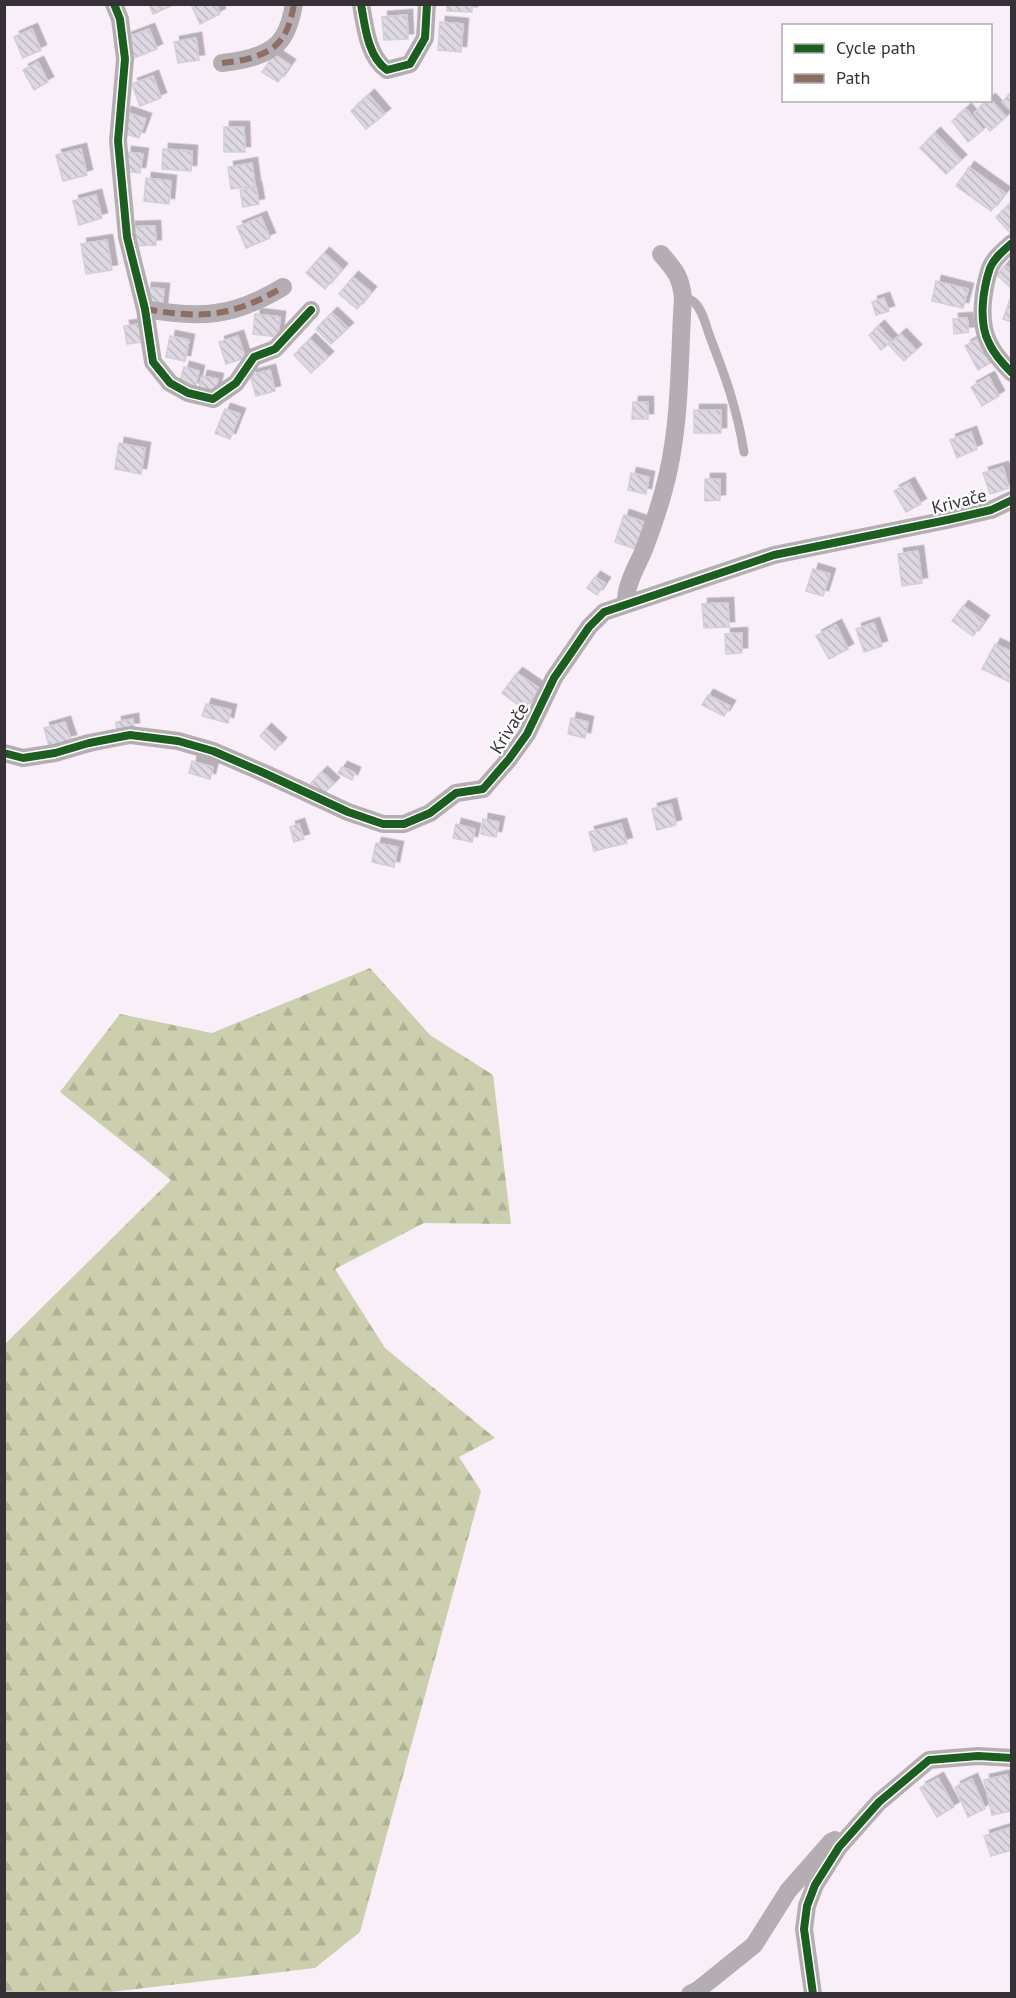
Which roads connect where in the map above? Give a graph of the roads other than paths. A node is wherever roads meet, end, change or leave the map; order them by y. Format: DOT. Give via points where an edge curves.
graph roads {
  1 [pos="114,4"];
  2 [pos="294,4"];
  3 [pos="361,4"];
  4 [pos="428,4"];
  5 [pos="222,63"];
  6 [pos="1011,243"];
  7 [pos="661,254"];
  8 [pos="283,287"];
  9 [pos="683,298"];
  10 [pos="145,309"];
  11 [pos="311,310"];
  12 [pos="1011,373"];
  13 [pos="744,452"];
  14 [pos="1011,500"];
  15 [pos="626,604"];
  16 [pos="4,753"];
  17 [pos="1011,1758"];
  18 [pos="846,1840"];
  19 [pos="690,1994"];
  20 [pos="813,1994"];
  1 -- 10 [label="street" via="125,59 118,141 127,237"];
  2 -- 5 [label="street" via="283,37 270,49"];
  3 -- 4 [label="street" via="377,63 387,70 410,64 425,38"];
  6 -- 12 [label="street" via="991,267 983,300 988,341"];
  7 -- 9 [label="street" via="681,282"];
  8 -- 10 [label="street" via="225,313 199,315"];
  9 -- 13 [label="lane" via="696,304 702,315 729,385"];
  9 -- 15 [label="street" via="678,406 671,459 653,523 627,590"];
  10 -- 11 [label="street" via="153,362 179,388 213,399 236,383 254,357 275,349"];
  14 -- 15 [label="street, Krivače" via="991,510 774,555"];
  15 -- 16 [label="street, Krivače" via="604,612 589,627 554,678 527,734 483,789 456,793 430,813 404,824 383,824 348,812 213,751 178,741 130,735 23,758"];
  17 -- 18 [label="street" via="929,1760 879,1802"];
  18 -- 19 [label="street" via="831,1842 788,1891 754,1945"];
  18 -- 20 [label="street" via="838,1846 807,1906 804,1929"];
}
